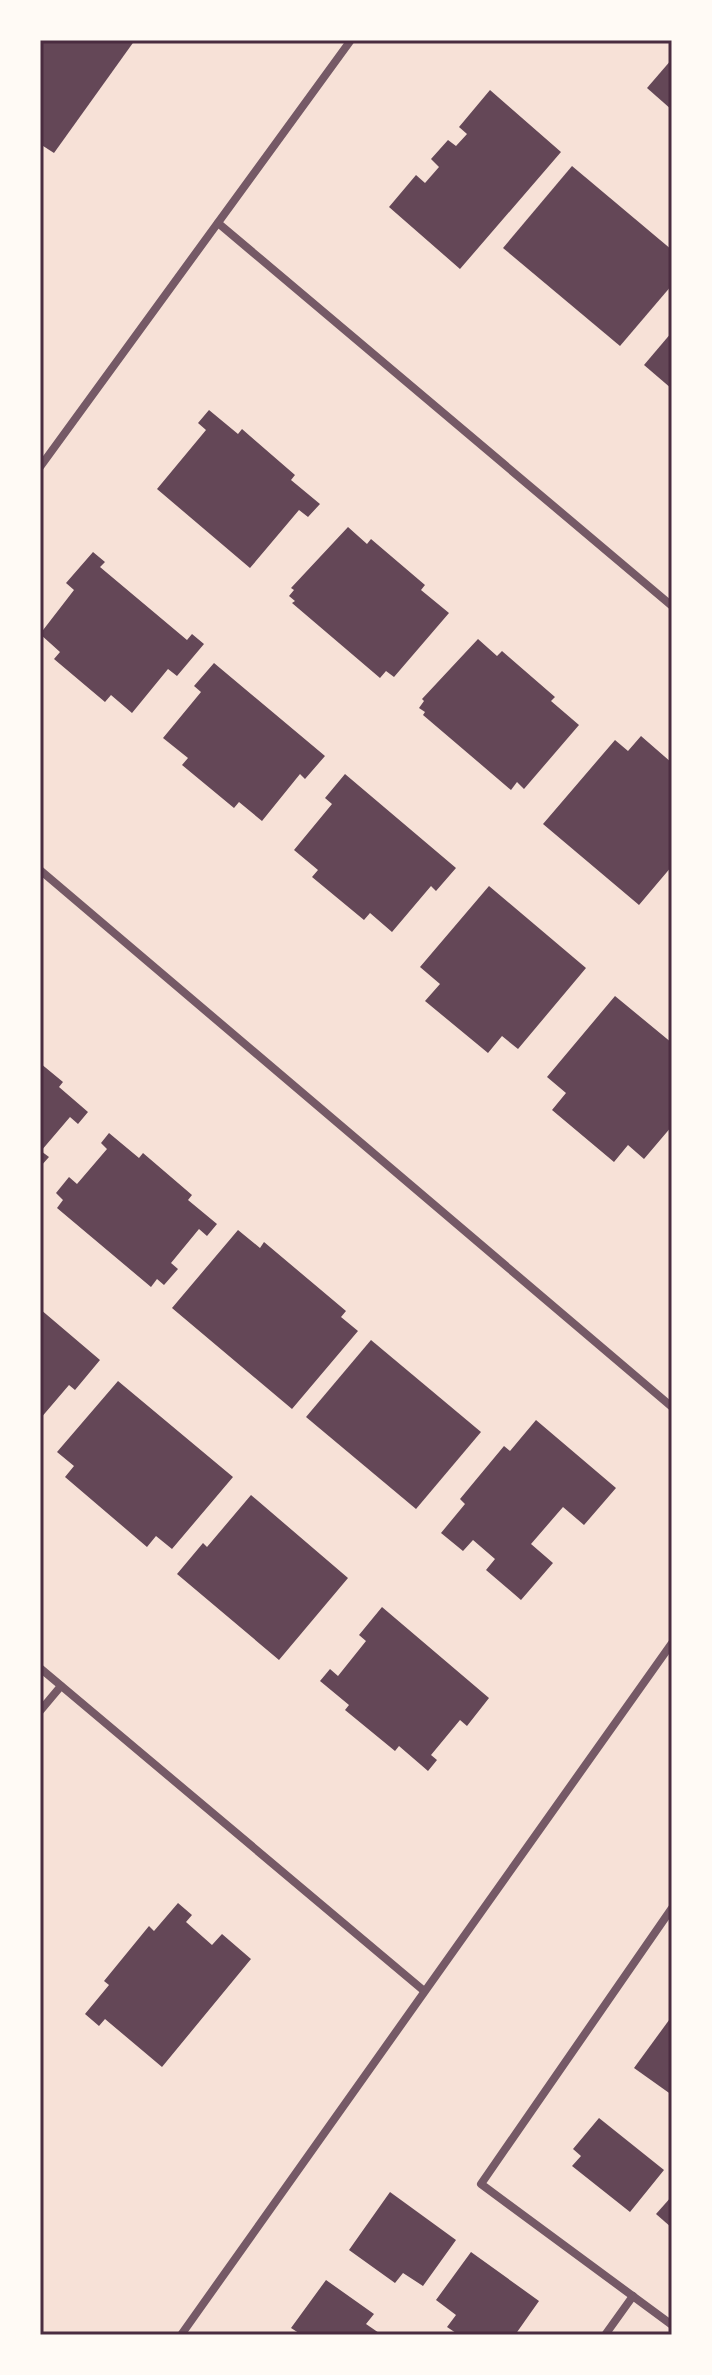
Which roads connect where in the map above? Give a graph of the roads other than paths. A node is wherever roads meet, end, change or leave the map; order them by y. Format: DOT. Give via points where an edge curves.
graph roads {
  1 [pos="351,40"];
  2 [pos="218,223"];
  3 [pos="40,467"];
  4 [pos="672,606"];
  5 [pos="40,870"];
  6 [pos="672,1407"];
  7 [pos="672,1643"];
  8 [pos="40,1668"];
  9 [pos="61,1686"];
  10 [pos="40,1711"];
  11 [pos="672,1908"];
  12 [pos="423,1990"];
  13 [pos="633,2296"];
  14 [pos="672,2325"];
  15 [pos="181,2335"];
  16 [pos="605,2335"];
  1 -- 2 [label="street"];
  2 -- 3 [label="street"];
  2 -- 4 [label="street"];
  5 -- 6 [label="street"];
  7 -- 12 [label="street"];
  8 -- 9 [label="street"];
  9 -- 10 [label="street"];
  9 -- 12 [label="street"];
  11 -- 13 [label="street" via="481,2184"];
  12 -- 15 [label="street"];
  13 -- 14 [label="street"];
  13 -- 16 [label="street"];
}
